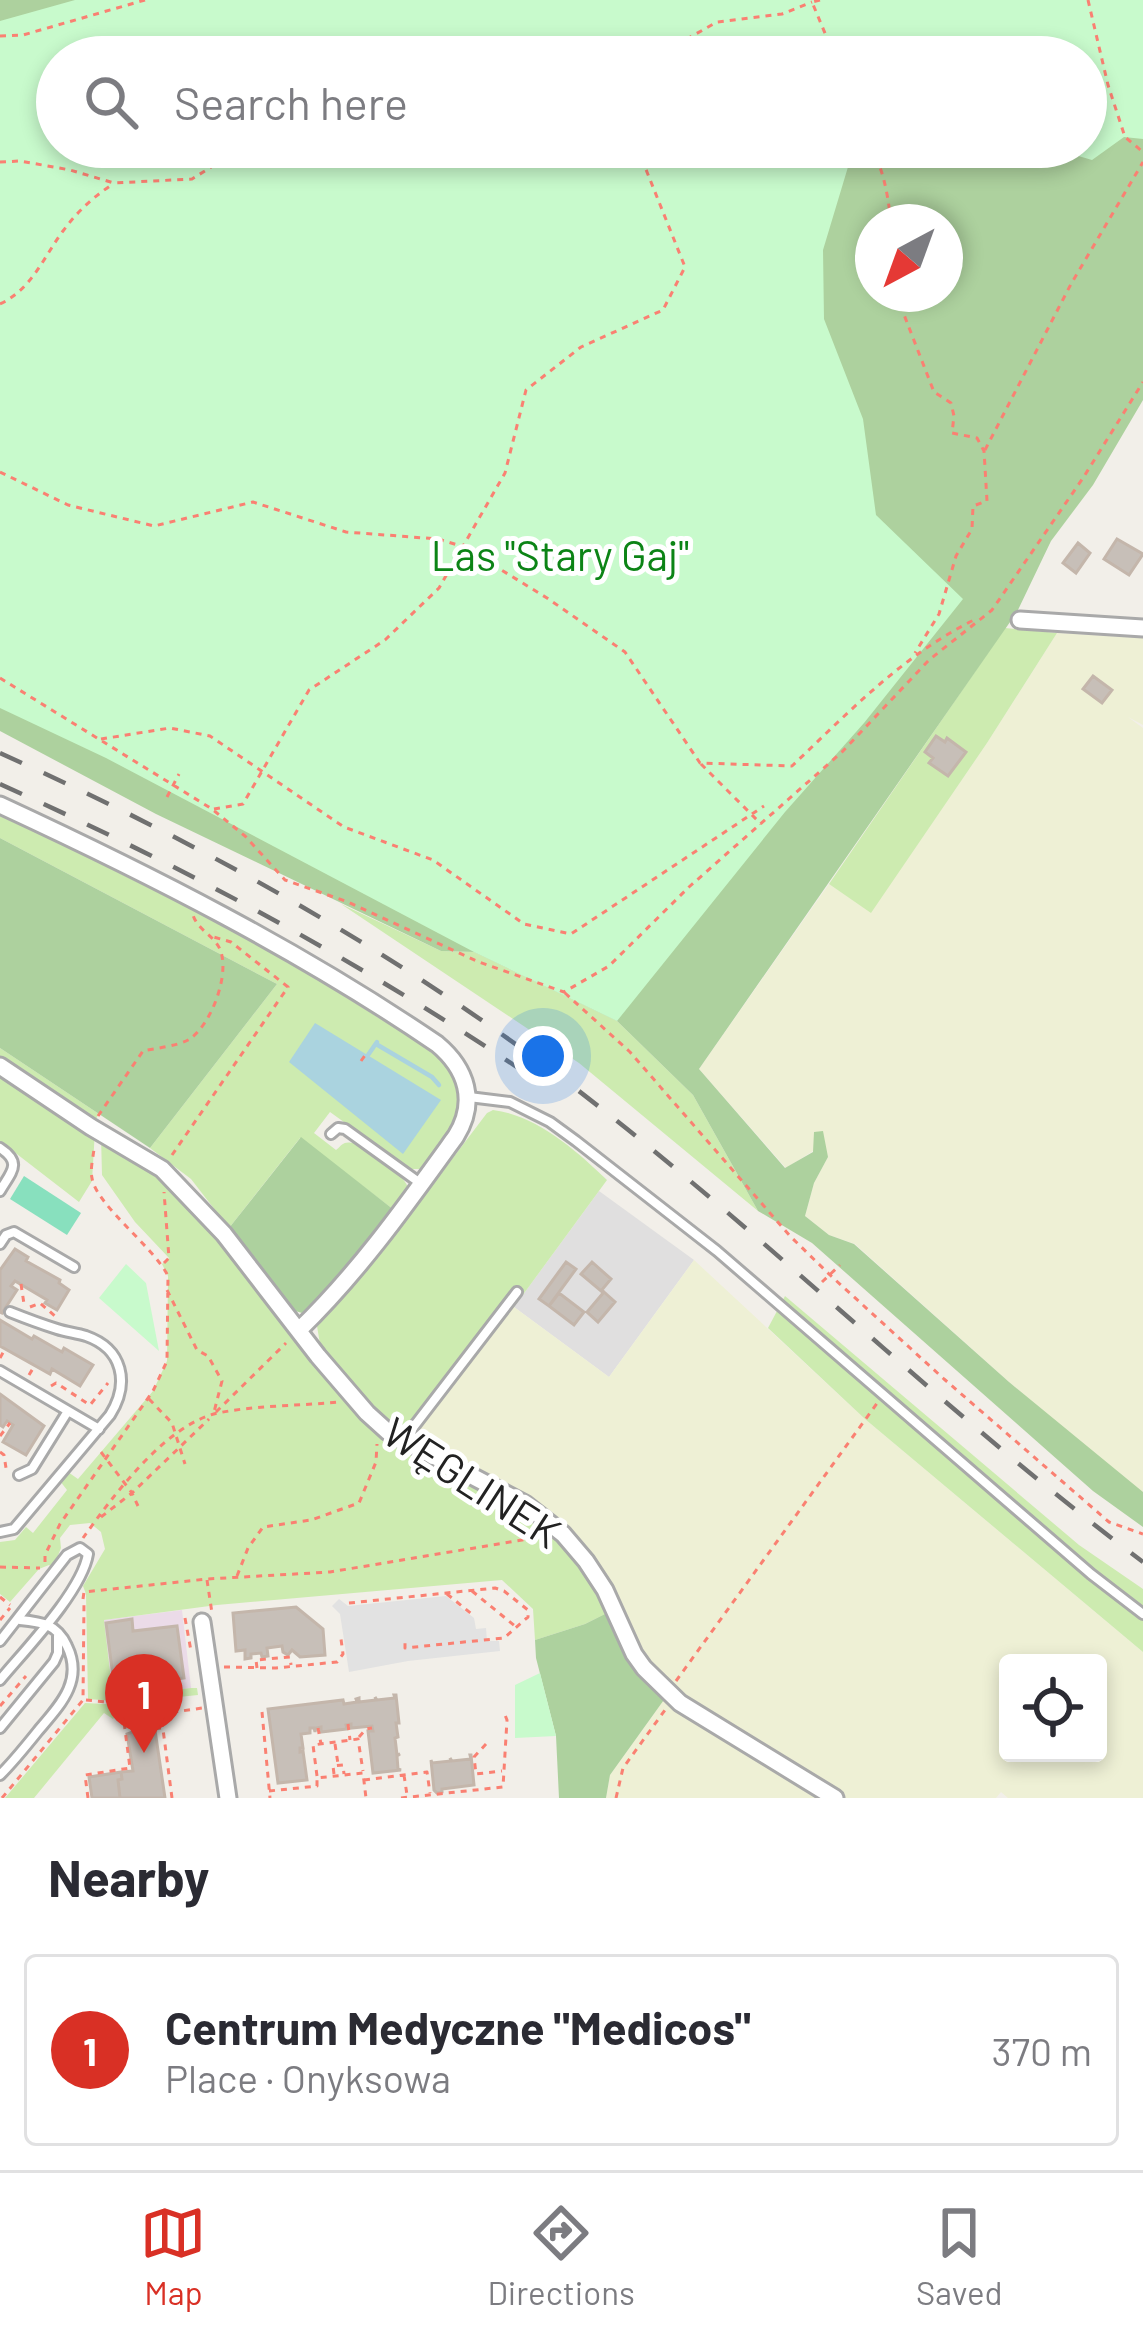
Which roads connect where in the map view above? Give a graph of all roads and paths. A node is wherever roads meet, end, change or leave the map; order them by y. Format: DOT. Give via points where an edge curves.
graph roads {
  1 [pos="145,0"];
  2 [pos="820,0"];
  3 [pos="1088,0"];
  4 [pos="812,2"];
  5 [pos="0,36"];
  6 [pos="692,36"];
  7 [pos="826,36"];
  8 [pos="1096,36"];
  9 [pos="1107,81"];
  10 [pos="1143,152"];
  11 [pos="0,162"];
  12 [pos="1143,163"];
  13 [pos="36,164"];
  14 [pos="59,168"];
  15 [pos="210,168"];
  16 [pos="645,168"];
  17 [pos="880,168"];
  18 [pos="115,183"];
  19 [pos="889,204"];
  20 [pos="0,304"];
  21 [pos="903,312"];
  22 [pos="1143,382"];
  23 [pos="984,451"];
  24 [pos="0,472"];
  25 [pos="464,547"];
  26 [pos="983,615"];
  27 [pos="1020,620"];
  28 [pos="1143,628"];
  29 [pos="914,655"];
  30 [pos="0,678"];
  31 [pos="99,739"];
  32 [pos="700,763"];
  33 [pos="261,773"];
  34 [pos="179,774"];
  35 [pos="173,785"];
  36 [pos="167,797"];
  37 [pos="0,805"];
  38 [pos="764,806"];
  39 [pos="212,809"];
  40 [pos="752,814"];
  41 [pos="761,824"];
  42 [pos="199,901"];
  43 [pos="210,936"];
  44 [pos="564,992"];
  45 [pos="366,1054"];
  46 [pos="361,1061"];
  47 [pos="0,1066"];
  48 [pos="468,1096"];
  49 [pos="91,1127"];
  50 [pos="331,1134"];
  51 [pos="0,1148"];
  52 [pos="162,1168"];
  53 [pos="422,1184"];
  54 [pos="0,1191"];
  55 [pos="0,1244"];
  56 [pos="162,1264"];
  57 [pos="840,1265"];
  58 [pos="74,1267"];
  59 [pos="830,1275"];
  60 [pos="822,1282"];
  61 [pos="21,1284"];
  62 [pos="167,1290"];
  63 [pos="517,1292"];
  64 [pos="10,1312"];
  65 [pos="62,1322"];
  66 [pos="299,1330"];
  67 [pos="5,1349"];
  68 [pos="0,1358"];
  69 [pos="35,1365"];
  70 [pos="121,1367"];
  71 [pos="0,1371"];
  72 [pos="28,1376"];
  73 [pos="68,1378"];
  74 [pos="62,1387"];
  75 [pos="47,1388"];
  76 [pos="883,1396"];
  77 [pos="148,1398"];
  78 [pos="357,1401"];
  79 [pos="68,1411"];
  80 [pos="214,1414"];
  81 [pos="10,1423"];
  82 [pos="379,1424"];
  83 [pos="99,1430"];
  84 [pos="176,1434"];
  85 [pos="0,1436"];
  86 [pos="404,1441"];
  87 [pos="180,1447"];
  88 [pos="0,1452"];
  89 [pos="101,1452"];
  90 [pos="185,1463"];
  91 [pos="0,1465"];
  92 [pos="19,1475"];
  93 [pos="125,1484"];
  94 [pos="132,1493"];
  95 [pos="138,1506"];
  96 [pos="94,1522"];
  97 [pos="0,1532"];
  98 [pos="563,1534"];
  99 [pos="1143,1534"];
  100 [pos="75,1549"];
  101 [pos="0,1567"];
  102 [pos="45,1568"];
  103 [pos="237,1577"];
  104 [pos="472,1591"];
  105 [pos="447,1594"];
  106 [pos="0,1597"];
  107 [pos="83,1599"];
  108 [pos="349,1603"];
  109 [pos="11,1606"];
  110 [pos="1143,1614"];
  111 [pos="473,1616"];
  112 [pos="18,1619"];
  113 [pos="202,1622"];
  114 [pos="48,1623"];
  115 [pos="517,1627"];
  116 [pos="57,1631"];
  117 [pos="405,1638"];
  118 [pos="340,1639"];
  119 [pos="0,1641"];
  120 [pos="76,1642"];
  121 [pos="85,1664"];
  122 [pos="291,1666"];
  123 [pos="223,1667"];
  124 [pos="257,1668"];
  125 [pos="31,1670"];
  126 [pos="0,1680"];
  127 [pos="674,1697"];
  128 [pos="83,1700"];
  129 [pos="126,1704"];
  130 [pos="0,1706"];
  131 [pos="204,1708"];
  132 [pos="262,1712"];
  133 [pos="162,1718"];
  134 [pos="515,1720"];
  135 [pos="348,1724"];
  136 [pos="0,1728"];
  137 [pos="163,1728"];
  138 [pos="318,1728"];
  139 [pos="372,1728"];
  140 [pos="358,1738"];
  141 [pos="350,1740"];
  142 [pos="335,1742"];
  143 [pos="321,1744"];
  144 [pos="485,1744"];
  145 [pos="313,1749"];
  146 [pos="300,1750"];
  147 [pos="338,1766"];
  148 [pos="504,1771"];
  149 [pos="363,1773"];
  150 [pos="0,1775"];
  151 [pos="344,1775"];
  152 [pos="404,1775"];
  153 [pos="335,1776"];
  154 [pos="317,1778"];
  155 [pos="364,1780"];
  156 [pos="269,1791"];
  157 [pos="430,1795"];
  158 [pos="88,1798"];
  159 [pos="172,1798"];
  160 [pos="228,1798"];
  161 [pos="270,1798"];
  162 [pos="366,1798"];
  163 [pos="404,1798"];
  164 [pos="616,1798"];
  165 [pos="835,1798"];
  1 -- 5 [label="path"];
  2 -- 4 [label="path"];
  3 -- 8 [label="path"];
  4 -- 6 [label="path" via="717,22"];
  4 -- 7 [label="path"];
  9 -- 10 [label="path" via="1125,137"];
  11 -- 13 [label="path"];
  12 -- 23 [label="path"];
  14 -- 18 [label="path"];
  15 -- 18 [label="path" via="192,179"];
  16 -- 25 [label="path" via="685,267 663,310 581,347 526,390 505,473"];
  17 -- 19 [label="path"];
  18 -- 20 [label="path" via="76,215 20,293"];
  21 -- 23 [label="path" via="934,392 951,403 952,433 977,438"];
  22 -- 26 [label="path"];
  23 -- 29 [label="path" via="986,501 973,506 939,614"];
  24 -- 25 [label="path" via="68,505 154,526 253,502 346,532"];
  25 -- 32 [label="path" via="625,652"];
  25 -- 33 [label="path" via="439,588 385,640 309,690"];
  26 -- 29 [label="path"];
  26 -- 41 [label="path"];
  27 -- 28 [label="street"];
  29 -- 32 [label="path" via="792,766"];
  30 -- 31 [label="path"];
  31 -- 33 [label="path" via="170,728 210,736"];
  31 -- 35 [label="path"];
  32 -- 40 [label="path"];
  33 -- 39 [label="path" via="243,804"];
  33 -- 40 [label="path" via="344,827 433,860 524,923 571,934"];
  34 -- 35 [label="path"];
  35 -- 36 [label="path"];
  35 -- 39 [label="path"];
  37 -- 42 [label="street"];
  38 -- 40 [label="path"];
  39 -- 44 [label="path" via="285,880"];
  40 -- 41 [label="path"];
  41 -- 44 [label="path" via="609,966"];
  42 -- 43 [label="path" via="193,919"];
  42 -- 48 [label="street" via="437,1044 464,1076"];
  43 -- 49 [label="path" via="222,960 214,1005 188,1040 143,1051"];
  43 -- 52 [label="path" via="231,942 288,987"];
  44 -- 59 [label="path" via="630,1052"];
  45 -- 46 [label="path"];
  47 -- 49 [label="street, WĘGLINEK"];
  48 -- 53 [label="street" via="461,1127"];
  48 -- 76 [label="lane" via="510,1102 550,1122 717,1251"];
  49 -- 52 [label="street, WĘGLINEK"];
  50 -- 53 [label="lane" via="345,1129"];
  51 -- 54 [label="lane" via="14,1162"];
  52 -- 56 [label="path" via="170,1258"];
  52 -- 66 [label="street, WĘGLINEK"];
  53 -- 66 [label="street" via="349,1280"];
  55 -- 58 [label="lane" via="14,1232"];
  57 -- 59 [label="path"];
  59 -- 60 [label="path"];
  59 -- 99 [label="path" via="1109,1522"];
  61 -- 65 [label="path" via="25,1309 42,1300"];
  62 -- 80 [label="path" via="222,1381"];
  63 -- 86 [label="lane"];
  64 -- 70 [label="lane" via="89,1337"];
  66 -- 78 [label="street, WĘGLINEK"];
  66 -- 80 [label="path"];
  67 -- 68 [label="path"];
  69 -- 72 [label="path"];
  70 -- 74 [label="path" via="90,1405"];
  70 -- 83 [label="lane" via="121,1394"];
  71 -- 79 [label="lane"];
  73 -- 74 [label="path"];
  74 -- 75 [label="path"];
  76 -- 110 [label="lane"];
  76 -- 127 [label="path" via="672,1686"];
  77 -- 84 [label="path"];
  78 -- 80 [label="path"];
  78 -- 82 [label="street, WĘGLINEK"];
  79 -- 83 [label="lane"];
  79 -- 92 [label="lane" via="32,1469"];
  80 -- 84 [label="path"];
  80 -- 87 [label="path"];
  81 -- 85 [label="path"];
  82 -- 86 [label="street, WĘGLINEK"];
  82 -- 103 [label="path" via="376,1462 359,1503 263,1527"];
  83 -- 97 [label="lane" via="14,1529"];
  84 -- 87 [label="path"];
  84 -- 93 [label="path"];
  86 -- 98 [label="street, WĘGLINEK" via="525,1504"];
  87 -- 90 [label="path"];
  87 -- 94 [label="path"];
  88 -- 91 [label="path" via="6,1468"];
  89 -- 93 [label="path"];
  93 -- 94 [label="path"];
  93 -- 96 [label="path"];
  94 -- 95 [label="path"];
  94 -- 96 [label="path"];
  96 -- 100 [label="path"];
  98 -- 103 [label="path" via="330,1571"];
  98 -- 127 [label="street, WĘGLINEK" via="605,1589 634,1654"];
  100 -- 112 [label="lane"];
  100 -- 114 [label="lane" via="88,1559"];
  101 -- 102 [label="path"];
  103 -- 107 [label="path" via="84,1592"];
  104 -- 105 [label="path"];
  104 -- 115 [label="path"];
  104 -- 115 [label="path" via="495,1588 528,1610"];
  105 -- 108 [label="path"];
  105 -- 111 [label="path"];
  106 -- 109 [label="path"];
  112 -- 114 [label="lane"];
  112 -- 119 [label="lane"];
  113 -- 160 [label="street"];
  114 -- 116 [label="lane"];
  114 -- 126 [label="lane"];
  115 -- 117 [label="path" via="504,1638 405,1648"];
  116 -- 136 [label="lane" via="54,1662"];
  116 -- 150 [label="lane" via="73,1659 72,1684"];
  118 -- 122 [label="path" via="337,1662"];
  120 -- 121 [label="path"];
  122 -- 124 [label="path"];
  122 -- 124 [label="path" via="290,1657 256,1660"];
  123 -- 124 [label="path"];
  125 -- 130 [label="path"];
  127 -- 164 [label="path" via="623,1768"];
  127 -- 165 [label="street, WĘGLINEK"];
  128 -- 129 [label="path"];
  131 -- 133 [label="path"];
  132 -- 156 [label="path"];
  133 -- 137 [label="path"];
  133 -- 137 [label="path" via="130,1728"];
  133 -- 158 [label="path" via="124,1722 130,1768 85,1775"];
  134 -- 148 [label="path" via="506,1718"];
  135 -- 141 [label="path"];
  137 -- 159 [label="path"];
  138 -- 143 [label="path"];
  139 -- 140 [label="path"];
  140 -- 141 [label="path"];
  140 -- 149 [label="path"];
  141 -- 142 [label="path"];
  142 -- 143 [label="path"];
  142 -- 147 [label="path"];
  143 -- 145 [label="path"];
  144 -- 148 [label="path" via="474,1757 476,1774"];
  145 -- 146 [label="path"];
  145 -- 154 [label="path"];
  147 -- 151 [label="path"];
  147 -- 153 [label="path"];
  148 -- 157 [label="path" via="503,1787"];
  149 -- 151 [label="path"];
  149 -- 155 [label="path"];
  151 -- 153 [label="path"];
  152 -- 155 [label="path"];
  152 -- 157 [label="path" via="428,1772"];
  152 -- 163 [label="path"];
  153 -- 154 [label="path"];
  154 -- 156 [label="path" via="317,1786"];
  155 -- 162 [label="path"];
  156 -- 161 [label="path"];
  157 -- 163 [label="path"];
}
